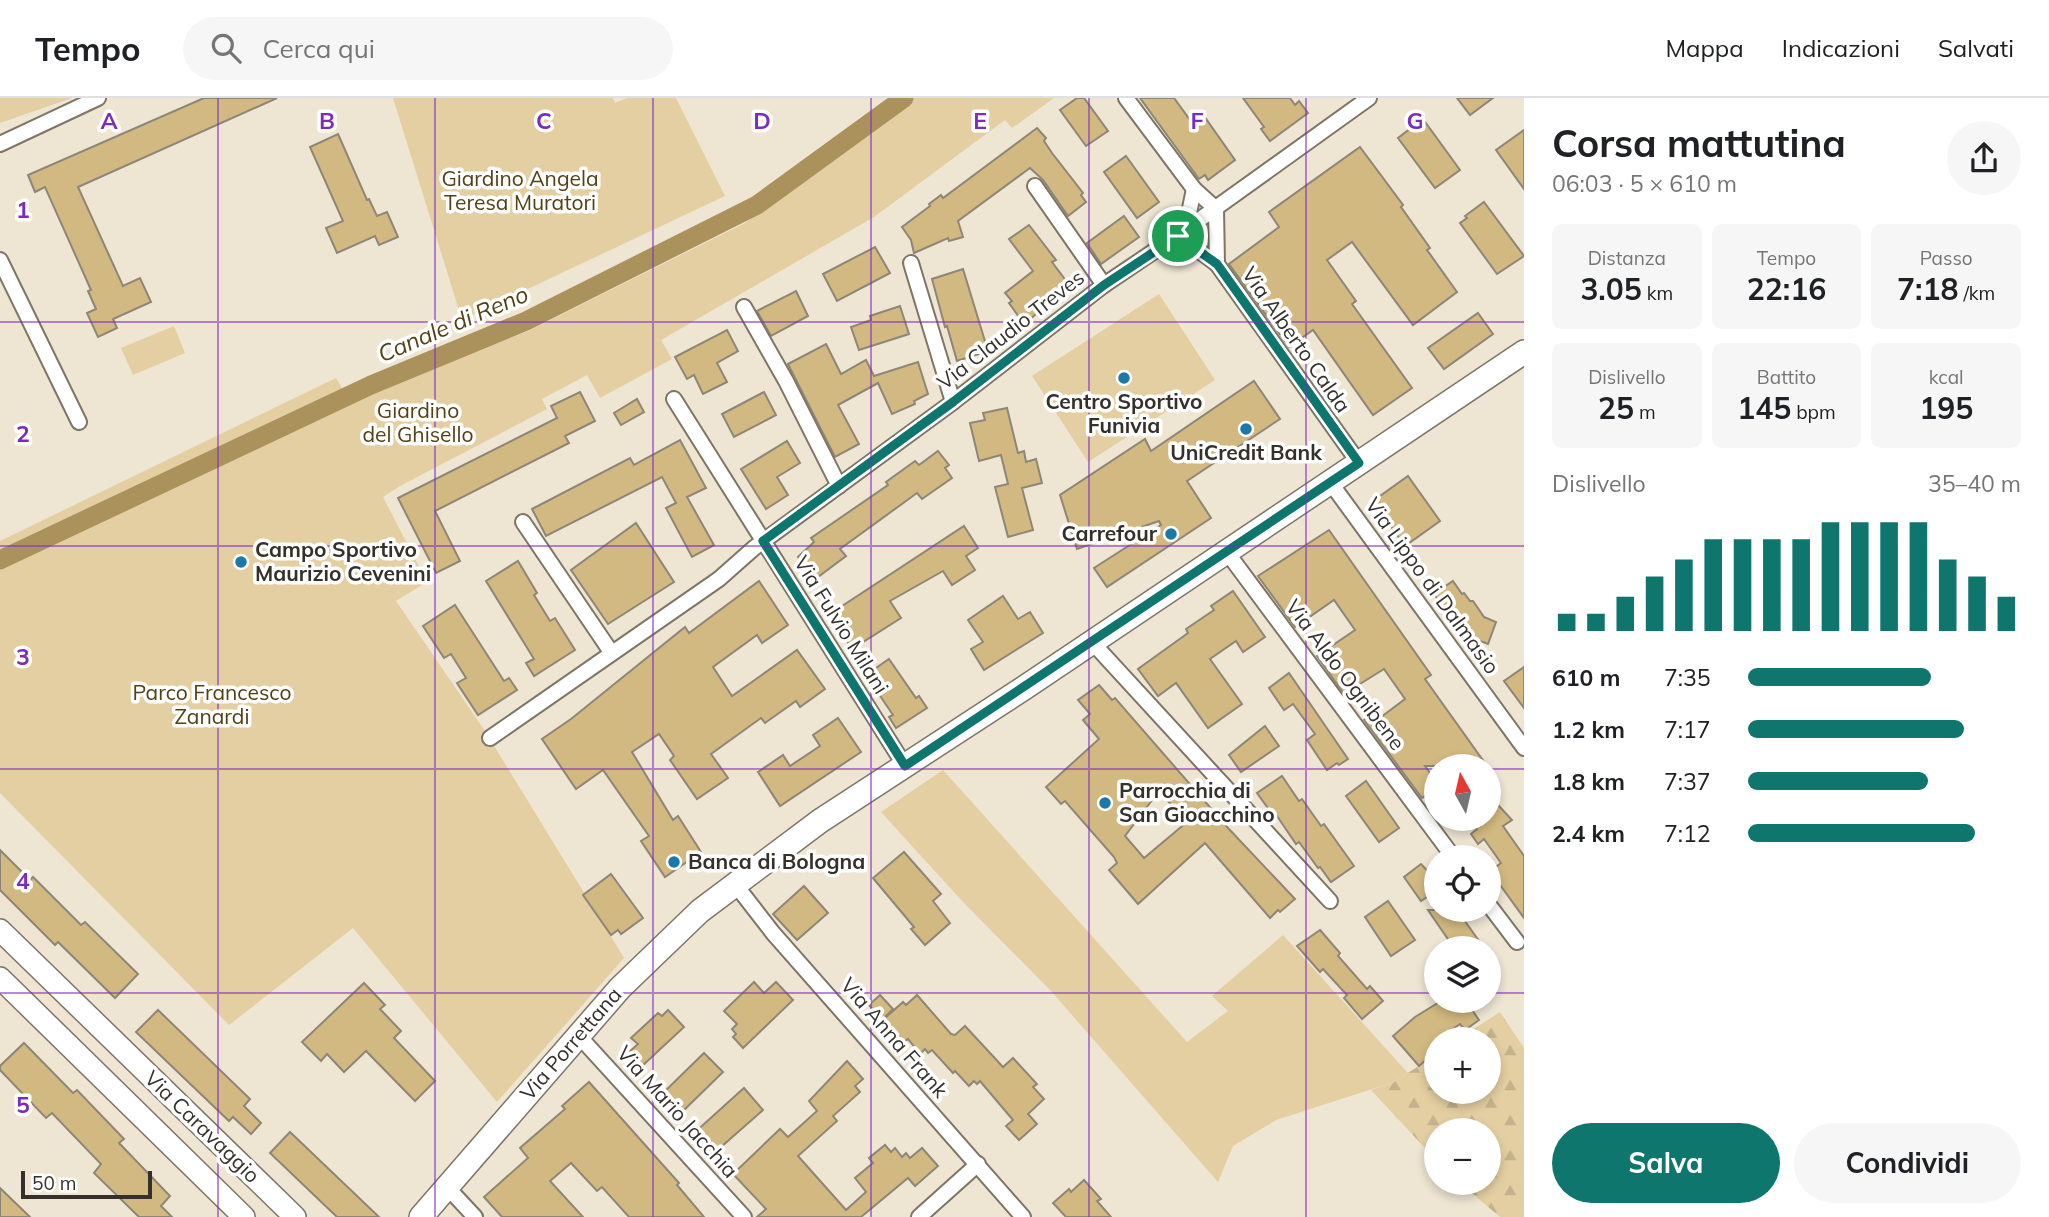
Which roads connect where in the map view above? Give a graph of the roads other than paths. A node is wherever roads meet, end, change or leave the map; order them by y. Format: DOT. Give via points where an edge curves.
graph roads {
  1 [pos="98,98"];
  2 [pos="1126,98"];
  3 [pos="1369,98"];
  4 [pos="0,144"];
  5 [pos="1035,186"];
  6 [pos="1194,189"];
  7 [pos="1216,209"];
  8 [pos="1178,236"];
  9 [pos="0,260"];
  10 [pos="911,263"];
  11 [pos="1217,264"];
  12 [pos="1104,285"];
  13 [pos="744,307"];
  14 [pos="1524,352"];
  15 [pos="674,399"];
  16 [pos="953,402"];
  17 [pos="79,422"];
  18 [pos="1359,463"];
  19 [pos="1330,482"];
  20 [pos="839,486"];
  21 [pos="523,522"];
  22 [pos="763,541"];
  23 [pos="1226,551"];
  24 [pos="1091,642"];
  25 [pos="611,652"];
  26 [pos="490,738"];
  27 [pos="1524,748"];
  28 [pos="905,766"];
  29 [pos="1444,845"];
  30 [pos="734,884"];
  31 [pos="1330,901"];
  32 [pos="1501,921"];
  33 [pos="0,929"];
  34 [pos="1517,942"];
  35 [pos="2,985"];
  36 [pos="578,1035"];
  37 [pos="108,1036"];
  38 [pos="82,1059"];
  39 [pos="978,1164"];
  40 [pos="447,1187"];
  41 [pos="244,1217"];
  42 [pos="295,1217"];
  43 [pos="421,1217"];
  44 [pos="475,1217"];
  45 [pos="744,1217"];
  46 [pos="919,1217"];
  47 [pos="1023,1217"];
  1 -- 4 [label="street"];
  2 -- 6 [label="street"];
  3 -- 7 [label="street, Via Claudio Treves"];
  5 -- 12 [label="street"];
  6 -- 7 [label="street"];
  6 -- 8 [label="street" via="1188,218"];
  7 -- 8 [label="street, Via Claudio Treves"];
  7 -- 11 [label="street, Via Alberto Calda"];
  8 -- 11 [label="street"];
  8 -- 12 [label="street, Via Claudio Treves"];
  9 -- 17 [label="street"];
  10 -- 16 [label="street"];
  11 -- 18 [label="street, Via Alberto Calda"];
  12 -- 16 [label="street, Via Claudio Treves"];
  13 -- 20 [label="street"];
  14 -- 18 [label="main road, Via Porrettana"];
  15 -- 22 [label="street, Via Fulvio Milani"];
  16 -- 20 [label="street, Via Claudio Treves"];
  18 -- 19 [label="main road, Via Porrettana"];
  19 -- 23 [label="main road, Via Porrettana"];
  19 -- 27 [label="street, Via Lippo di Dalmasio"];
  20 -- 22 [label="street, Via Claudio Treves"];
  21 -- 25 [label="street"];
  22 -- 25 [label="street, Via Claudio Treves" via="719,579"];
  22 -- 28 [label="street, Via Fulvio Milani"];
  23 -- 24 [label="main road, Via Porrettana"];
  23 -- 29 [label="street, Via Aldo Ognibene"];
  24 -- 28 [label="main road, Via Porrettana"];
  24 -- 31 [label="street"];
  25 -- 26 [label="street, Via Claudio Treves"];
  28 -- 30 [label="main road, Via Porrettana"];
  30 -- 36 [label="main road, Via Porrettana" via="664,944"];
  30 -- 39 [label="street, Via Anna Frank"];
  32 -- 34 [label="street"];
  33 -- 37 [label="main road, Via Caravaggio"];
  35 -- 38 [label="main road, Via Caravaggio"];
  36 -- 40 [label="main road, Via Porrettana"];
  36 -- 45 [label="street, Via Mario Jacchia"];
  37 -- 38 [label="main road"];
  37 -- 42 [label="main road, Via Caravaggio"];
  38 -- 41 [label="main road, Via Caravaggio"];
  39 -- 46 [label="street"];
  39 -- 47 [label="street, Via Anna Frank"];
  40 -- 43 [label="main road, Via Porrettana"];
  40 -- 44 [label="street"];
}
